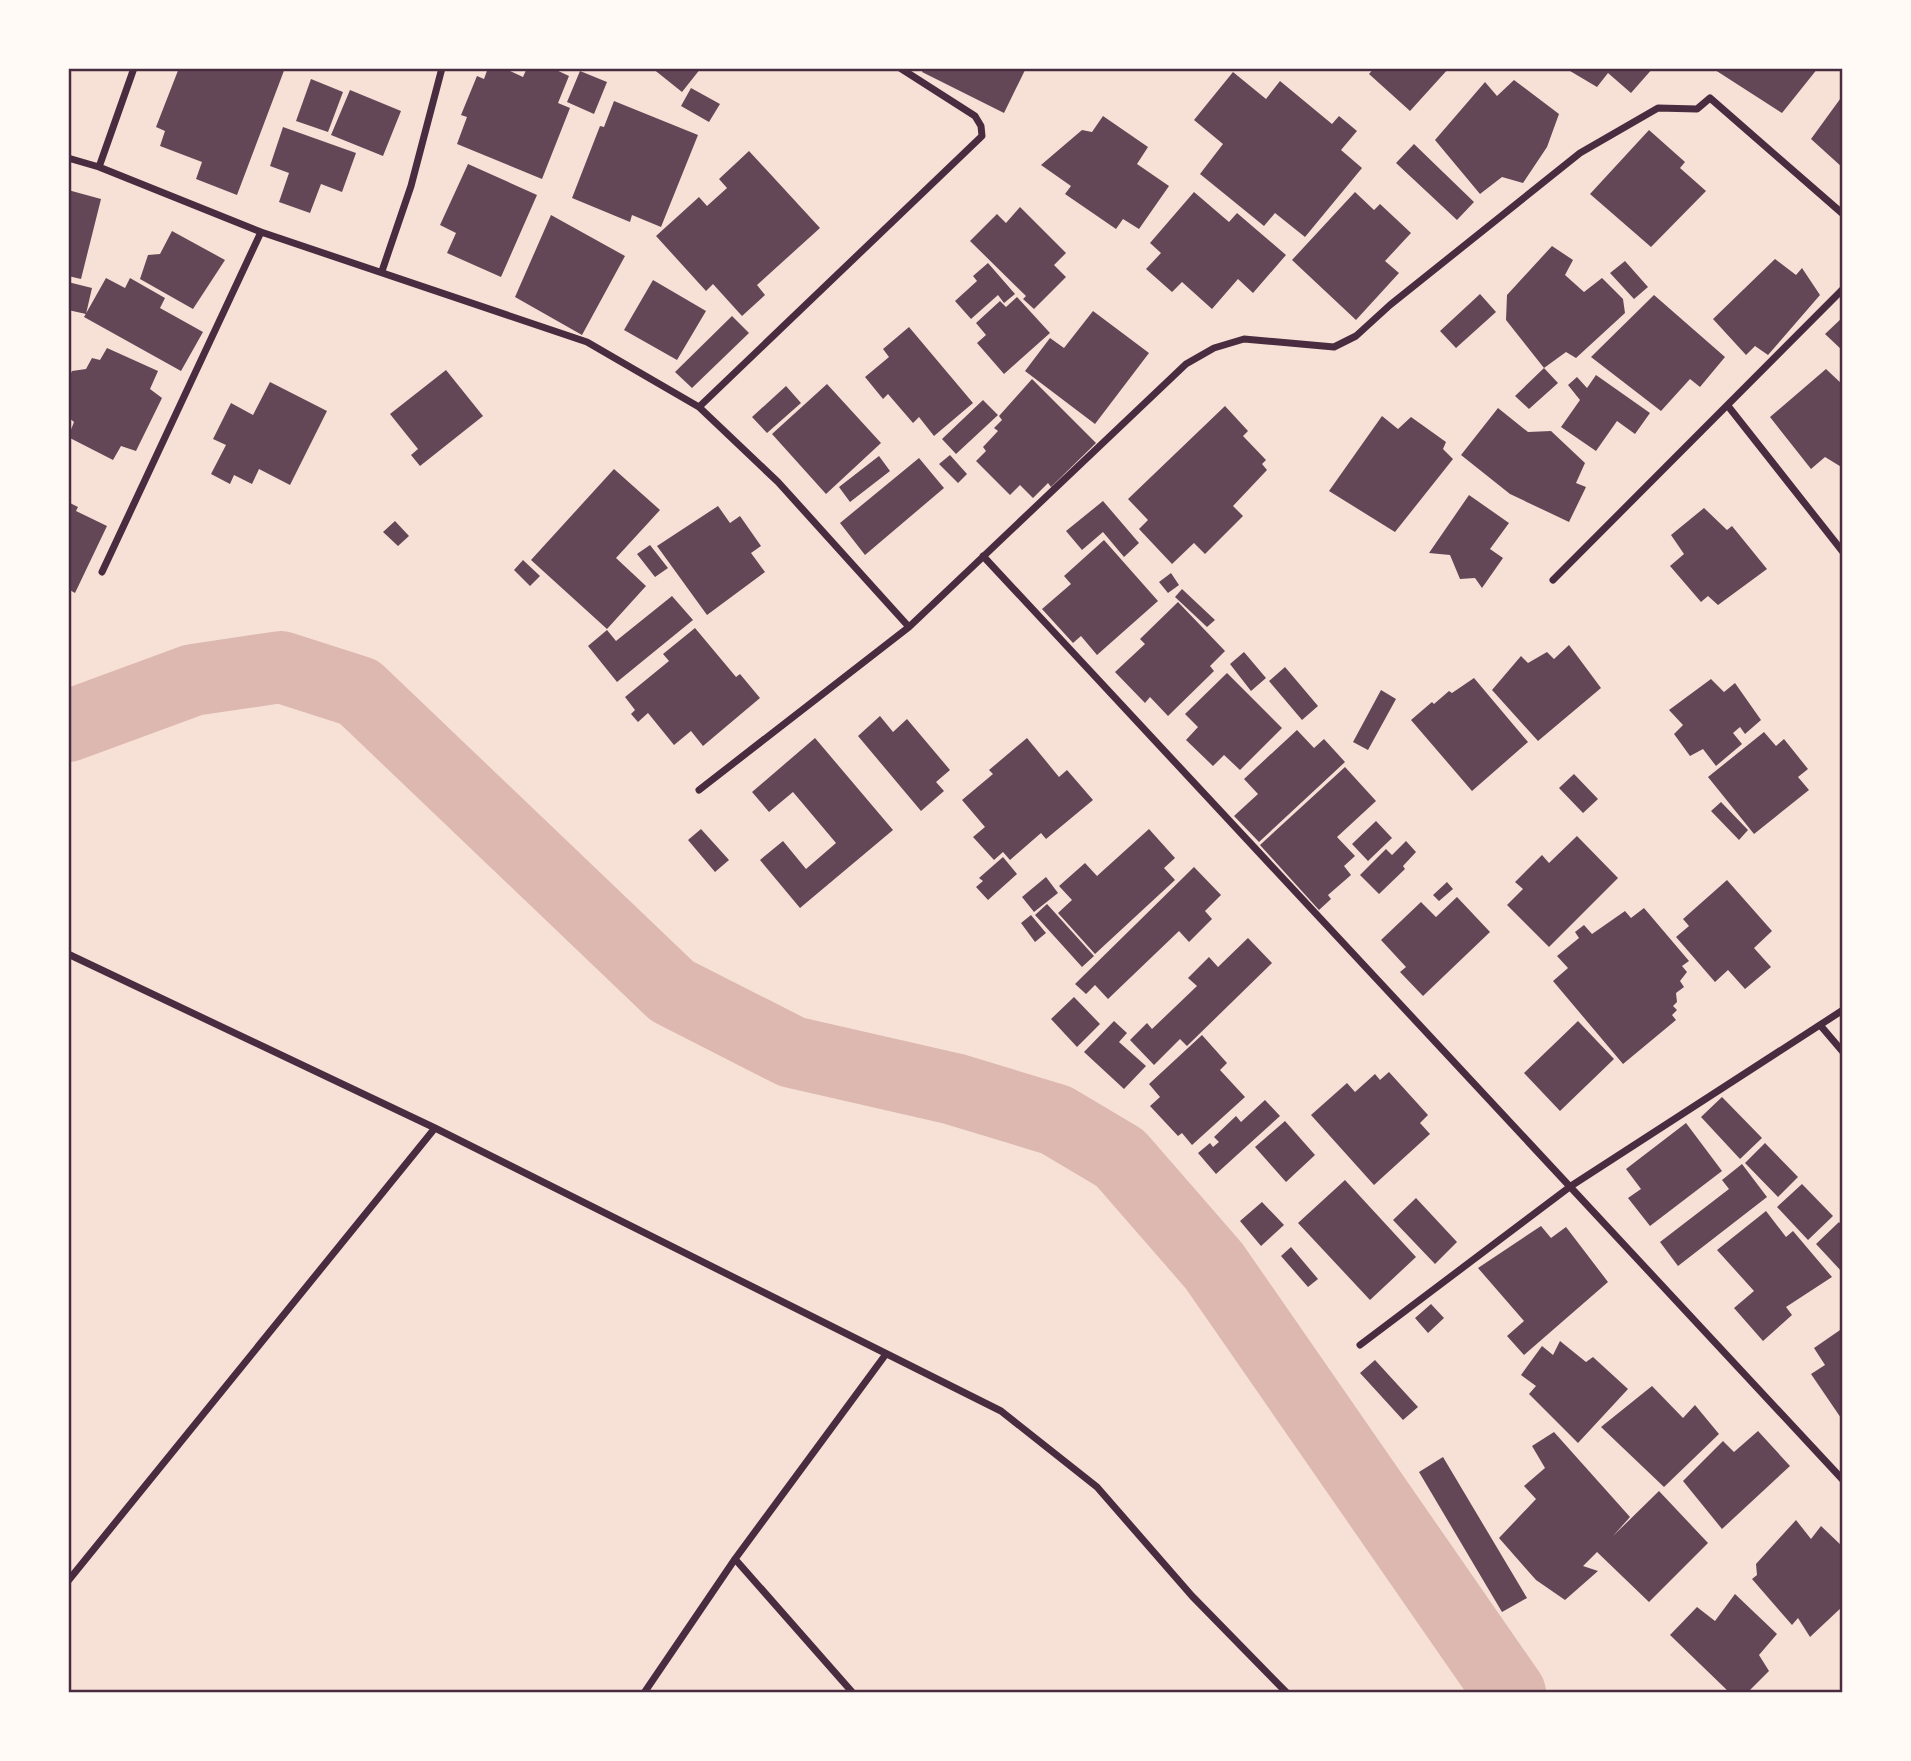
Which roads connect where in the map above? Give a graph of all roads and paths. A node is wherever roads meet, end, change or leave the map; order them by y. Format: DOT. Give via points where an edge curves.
graph roads {
  1 [pos="134,68"];
  2 [pos="442,68"];
  3 [pos="900,68"];
  4 [pos="68,158"];
  5 [pos="99,167"];
  6 [pos="1843,214"];
  7 [pos="261,232"];
  8 [pos="382,271"];
  9 [pos="1843,289"];
  10 [pos="1728,406"];
  11 [pos="699,407"];
  12 [pos="1843,552"];
  13 [pos="983,556"];
  14 [pos="102,572"];
  15 [pos="1553,580"];
  16 [pos="909,627"];
  17 [pos="699,790"];
  18 [pos="68,954"];
  19 [pos="1843,1010"];
  20 [pos="1820,1025"];
  21 [pos="1843,1052"];
  22 [pos="435,1128"];
  23 [pos="1572,1186"];
  24 [pos="1360,1345"];
  25 [pos="886,1354"];
  26 [pos="1843,1480"];
  27 [pos="735,1559"];
  28 [pos="68,1581"];
  29 [pos="644,1693"];
  30 [pos="853,1693"];
  31 [pos="1287,1693"];
  1 -- 5 [label="street"];
  2 -- 8 [label="street" via="411,186"];
  3 -- 11 [label="street" via="975,116 982,136"];
  4 -- 5 [label="street"];
  5 -- 7 [label="street"];
  6 -- 13 [label="street" via="1710,98 1697,109 1658,108 1580,153 1356,336 1334,347 1244,339 1214,348 1186,364"];
  7 -- 8 [label="street"];
  7 -- 14 [label="street"];
  8 -- 11 [label="street" via="587,342"];
  9 -- 10 [label="street"];
  10 -- 12 [label="street"];
  10 -- 15 [label="street"];
  11 -- 16 [label="street" via="778,482"];
  13 -- 16 [label="street"];
  13 -- 23 [label="street"];
  16 -- 17 [label="street"];
  18 -- 22 [label="street"];
  19 -- 20 [label="street"];
  20 -- 21 [label="street"];
  20 -- 23 [label="street"];
  22 -- 25 [label="street"];
  22 -- 28 [label="street"];
  23 -- 24 [label="street"];
  23 -- 26 [label="street"];
  25 -- 27 [label="street"];
  25 -- 31 [label="street" via="1001,1411 1097,1487 1192,1596"];
  27 -- 29 [label="street"];
  27 -- 30 [label="street"];
}
